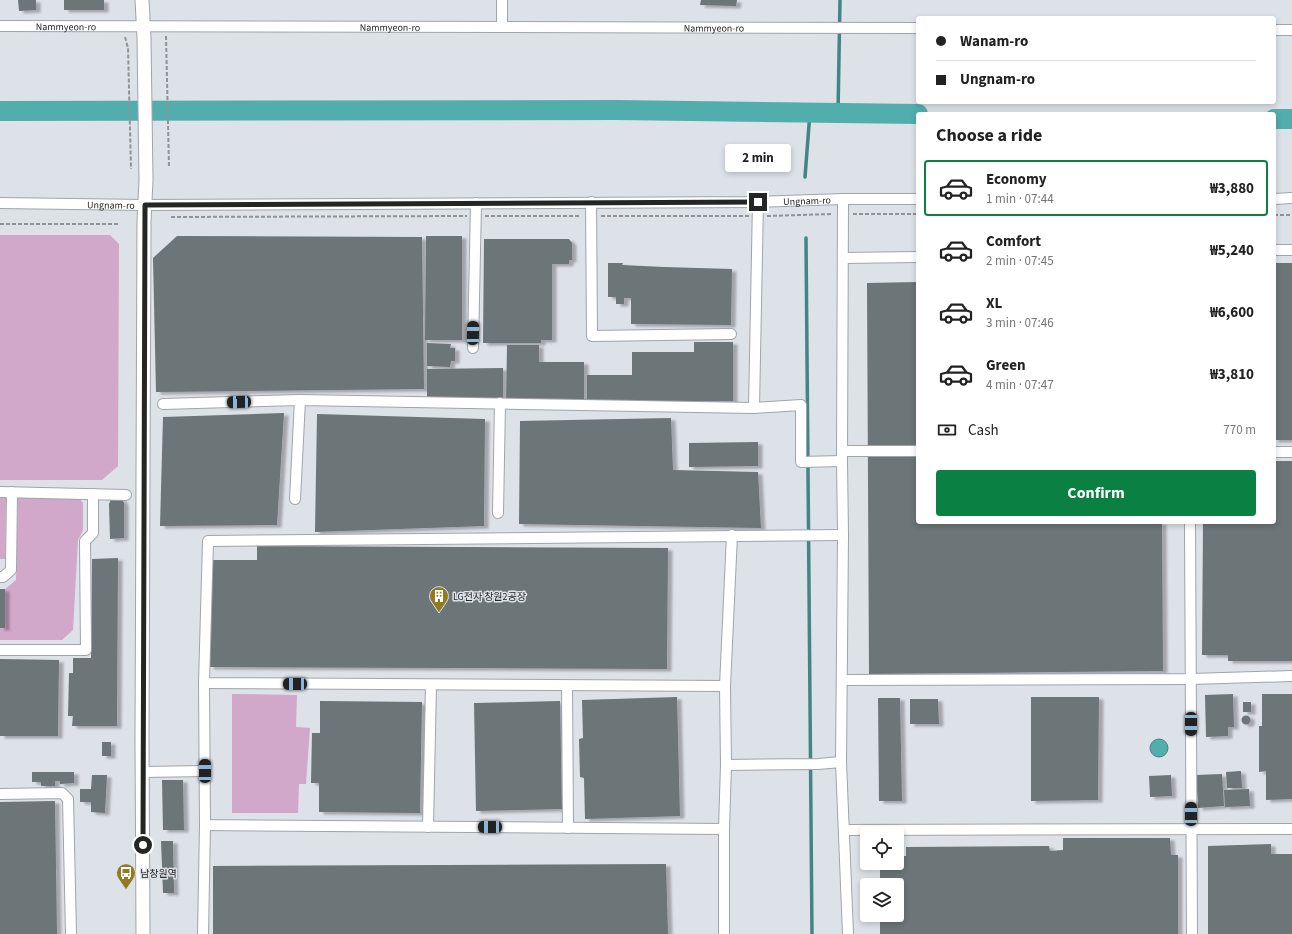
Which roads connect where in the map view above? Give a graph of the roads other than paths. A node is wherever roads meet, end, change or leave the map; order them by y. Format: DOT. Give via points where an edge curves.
graph roads {
  1 [pos="142,0"];
  2 [pos="502,0"];
  3 [pos="0,26"];
  4 [pos="502,27"];
  5 [pos="916,28"];
  6 [pos="1276,30"];
  7 [pos="1292,30"];
  8 [pos="144,32"];
  9 [pos="1276,198"];
  10 [pos="1292,198"];
  11 [pos="843,199"];
  12 [pos="916,199"];
  13 [pos="592,202"];
  14 [pos="758,202"];
  15 [pos="0,203"];
  16 [pos="476,203"];
  17 [pos="145,205"];
  18 [pos="1276,250"];
  19 [pos="1292,250"];
  20 [pos="843,258"];
  21 [pos="916,258"];
  22 [pos="731,334"];
  23 [pos="472,348"];
  24 [pos="300,400"];
  25 [pos="500,403"];
  26 [pos="162,404"];
  27 [pos="754,408"];
  28 [pos="916,451"];
  29 [pos="1276,452"];
  30 [pos="1292,452"];
  31 [pos="842,456"];
  32 [pos="0,492"];
  33 [pos="12,492"];
  34 [pos="93,494"];
  35 [pos="126,495"];
  36 [pos="295,500"];
  37 [pos="498,513"];
  38 [pos="1190,524"];
  39 [pos="732,535"];
  40 [pos="843,535"];
  41 [pos="0,577"];
  42 [pos="0,650"];
  43 [pos="1292,676"];
  44 [pos="1191,679"];
  45 [pos="842,680"];
  46 [pos="204,683"];
  47 [pos="431,685"];
  48 [pos="567,686"];
  49 [pos="725,686"];
  50 [pos="841,762"];
  51 [pos="726,764"];
  52 [pos="205,771"];
  53 [pos="142,772"];
  54 [pos="0,794"];
  55 [pos="205,825"];
  56 [pos="428,827"];
  57 [pos="568,828"];
  58 [pos="1192,828"];
  59 [pos="1292,829"];
  60 [pos="724,830"];
  61 [pos="844,830"];
  62 [pos="71,934"];
  63 [pos="143,934"];
  64 [pos="203,934"];
  65 [pos="724,934"];
  66 [pos="848,934"];
  67 [pos="1192,934"];
  1 -- 8 [label="main road"];
  2 -- 4 [label="street"];
  3 -- 8 [label="street, Nammyeon-ro"];
  4 -- 5 [label="street, Nammyeon-ro"];
  4 -- 8 [label="street, Nammyeon-ro"];
  6 -- 7 [label="street"];
  8 -- 17 [label="main road"];
  9 -- 10 [label="street"];
  11 -- 12 [label="street, Ungnam-ro"];
  11 -- 14 [label="street, Ungnam-ro"];
  11 -- 20 [label="street"];
  13 -- 14 [label="street, Ungnam-ro"];
  13 -- 16 [label="street, Ungnam-ro"];
  13 -- 22 [label="street" via="592,336"];
  14 -- 27 [label="street"];
  15 -- 17 [label="street, Ungnam-ro"];
  16 -- 17 [label="street, Ungnam-ro"];
  16 -- 23 [label="street"];
  17 -- 53 [label="main road"];
  18 -- 19 [label="street"];
  20 -- 21 [label="street"];
  20 -- 31 [label="street"];
  24 -- 25 [label="street"];
  24 -- 26 [label="street"];
  24 -- 36 [label="street"];
  25 -- 27 [label="street"];
  25 -- 37 [label="street"];
  27 -- 31 [label="street" via="801,405 801,462 815,463"];
  28 -- 31 [label="street"];
  29 -- 30 [label="street"];
  31 -- 40 [label="street"];
  32 -- 33 [label="street"];
  33 -- 34 [label="street"];
  33 -- 41 [label="street" via="11,570"];
  34 -- 35 [label="street"];
  34 -- 42 [label="street" via="93,533 85,541 86,650"];
  38 -- 44 [label="street"];
  39 -- 40 [label="street"];
  39 -- 46 [label="street" via="208,541"];
  39 -- 49 [label="street"];
  40 -- 45 [label="street"];
  43 -- 44 [label="street"];
  44 -- 45 [label="street"];
  44 -- 58 [label="street"];
  45 -- 50 [label="street"];
  46 -- 47 [label="street"];
  46 -- 52 [label="street"];
  47 -- 48 [label="street"];
  47 -- 56 [label="street"];
  48 -- 49 [label="street"];
  48 -- 57 [label="street"];
  49 -- 51 [label="street"];
  50 -- 51 [label="street"];
  50 -- 61 [label="street"];
  51 -- 60 [label="street"];
  52 -- 53 [label="street"];
  52 -- 55 [label="street"];
  53 -- 63 [label="main road"];
  54 -- 62 [label="street" via="62,793 68,799"];
  55 -- 56 [label="street"];
  55 -- 64 [label="street"];
  56 -- 57 [label="street"];
  57 -- 60 [label="street"];
  58 -- 59 [label="street"];
  58 -- 61 [label="street"];
  58 -- 67 [label="street"];
  60 -- 65 [label="street"];
  61 -- 66 [label="street"];
}
